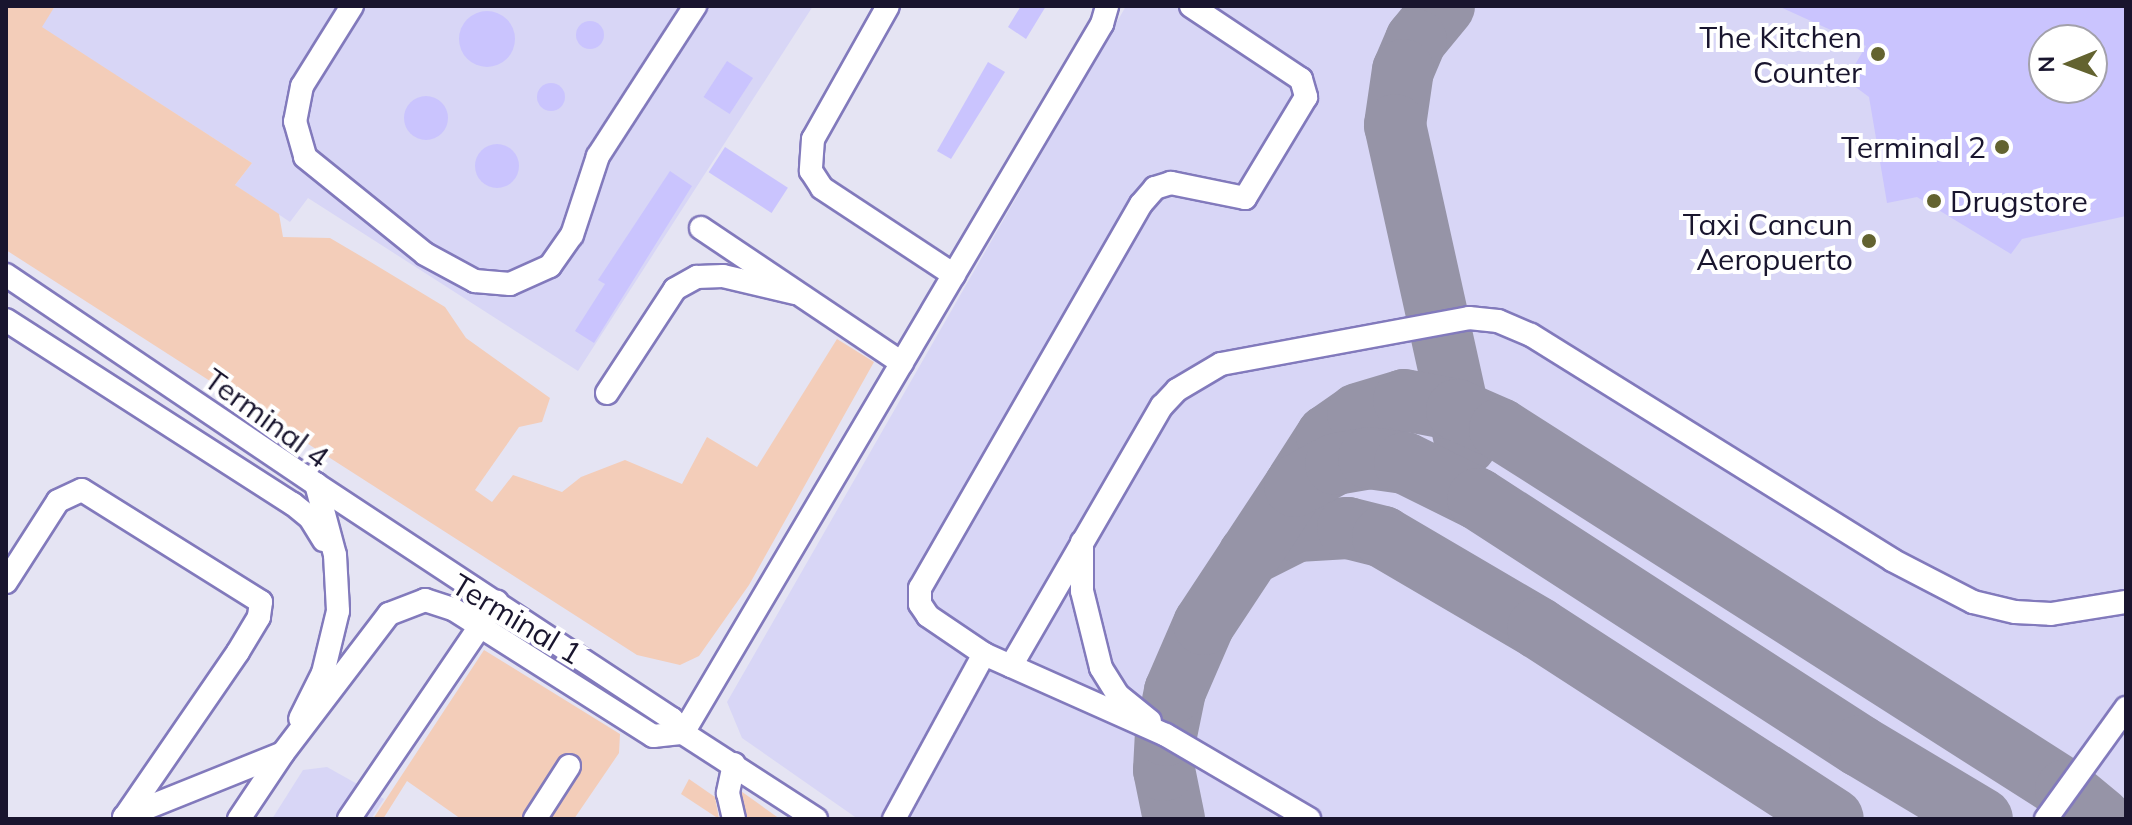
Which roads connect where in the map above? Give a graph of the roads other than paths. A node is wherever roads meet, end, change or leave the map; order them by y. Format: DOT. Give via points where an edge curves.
graph roads {
  1 [pos="352,6"];
  2 [pos="695,6"];
  3 [pos="888,6"];
  4 [pos="1107,6"];
  5 [pos="1191,6"];
  6 [pos="701,228"];
  7 [pos="6,275"];
  8 [pos="954,275"];
  9 [pos="795,293"];
  10 [pos="6,320"];
  11 [pos="902,363"];
  12 [pos="607,393"];
  13 [pos="316,484"];
  14 [pos="1082,541"];
  15 [pos="337,575"];
  16 [pos="6,582"];
  17 [pos="497,601"];
  18 [pos="2126,602"];
  19 [pos="2102,606"];
  20 [pos="2126,616"];
  21 [pos="479,628"];
  22 [pos="984,654"];
  23 [pos="1011,666"];
  24 [pos="2126,708"];
  25 [pos="683,733"];
  26 [pos="1166,735"];
  27 [pos="288,743"];
  28 [pos="734,764"];
  29 [pos="569,766"];
  30 [pos="137,798"];
  31 [pos="124,818"];
  32 [pos="239,819"];
  33 [pos="349,819"];
  34 [pos="535,819"];
  35 [pos="734,819"];
  36 [pos="816,819"];
  37 [pos="894,819"];
  38 [pos="1309,819"];
  39 [pos="2046,819"];
  1 -- 2 [label="street" via="302,86 295,121 305,157 425,254 475,281 510,284 550,266 572,235 598,156"];
  3 -- 8 [label="street" via="813,139 811,171 822,188"];
  4 -- 8 [label="street" via="1102,24"];
  5 -- 22 [label="street" via="1301,79 1306,97 1245,198 1171,183 1155,188 1141,204 920,588 920,604 928,616"];
  6 -- 9 [label="street"];
  7 -- 13 [label="street, Terminal 4"];
  8 -- 11 [label="street"];
  9 -- 11 [label="street"];
  9 -- 12 [label="street" via="723,276 697,277 675,289"];
  10 -- 15 [label="street" via="293,504 322,535"];
  11 -- 25 [label="street"];
  13 -- 15 [label="street, Terminal 4"];
  13 -- 17 [label="street, Terminal 1"];
  14 -- 19 [label="street" via="1162,406 1194,379 1221,364 1469,318 1498,321 1531,335 1935,585 2015,612"];
  14 -- 23 [label="street"];
  14 -- 26 [label="street" via="1082,591 1101,668 1118,695"];
  15 -- 27 [label="street, Terminal 4" via="334,641"];
  16 -- 30 [label="street" via="58,501 82,490 258,597 259,617"];
  17 -- 21 [label="street"];
  17 -- 25 [label="street, Terminal 1" via="672,719"];
  18 -- 19 [label="street"];
  19 -- 20 [label="street"];
  21 -- 25 [label="street, Terminal 1" via="653,736"];
  21 -- 27 [label="street, Terminal 1" via="453,609 425,600 389,614"];
  21 -- 33 [label="street"];
  22 -- 23 [label="street"];
  22 -- 37 [label="street"];
  23 -- 26 [label="street"];
  24 -- 39 [label="street"];
  25 -- 28 [label="street, Terminal 1"];
  26 -- 38 [label="street"];
  27 -- 30 [label="street"];
  27 -- 31 [label="street"];
  27 -- 32 [label="street, Terminal 4"];
  28 -- 35 [label="street" via="728,793"];
  28 -- 36 [label="street, Terminal 1"];
  29 -- 34 [label="street"];
  30 -- 31 [label="street"];
}
